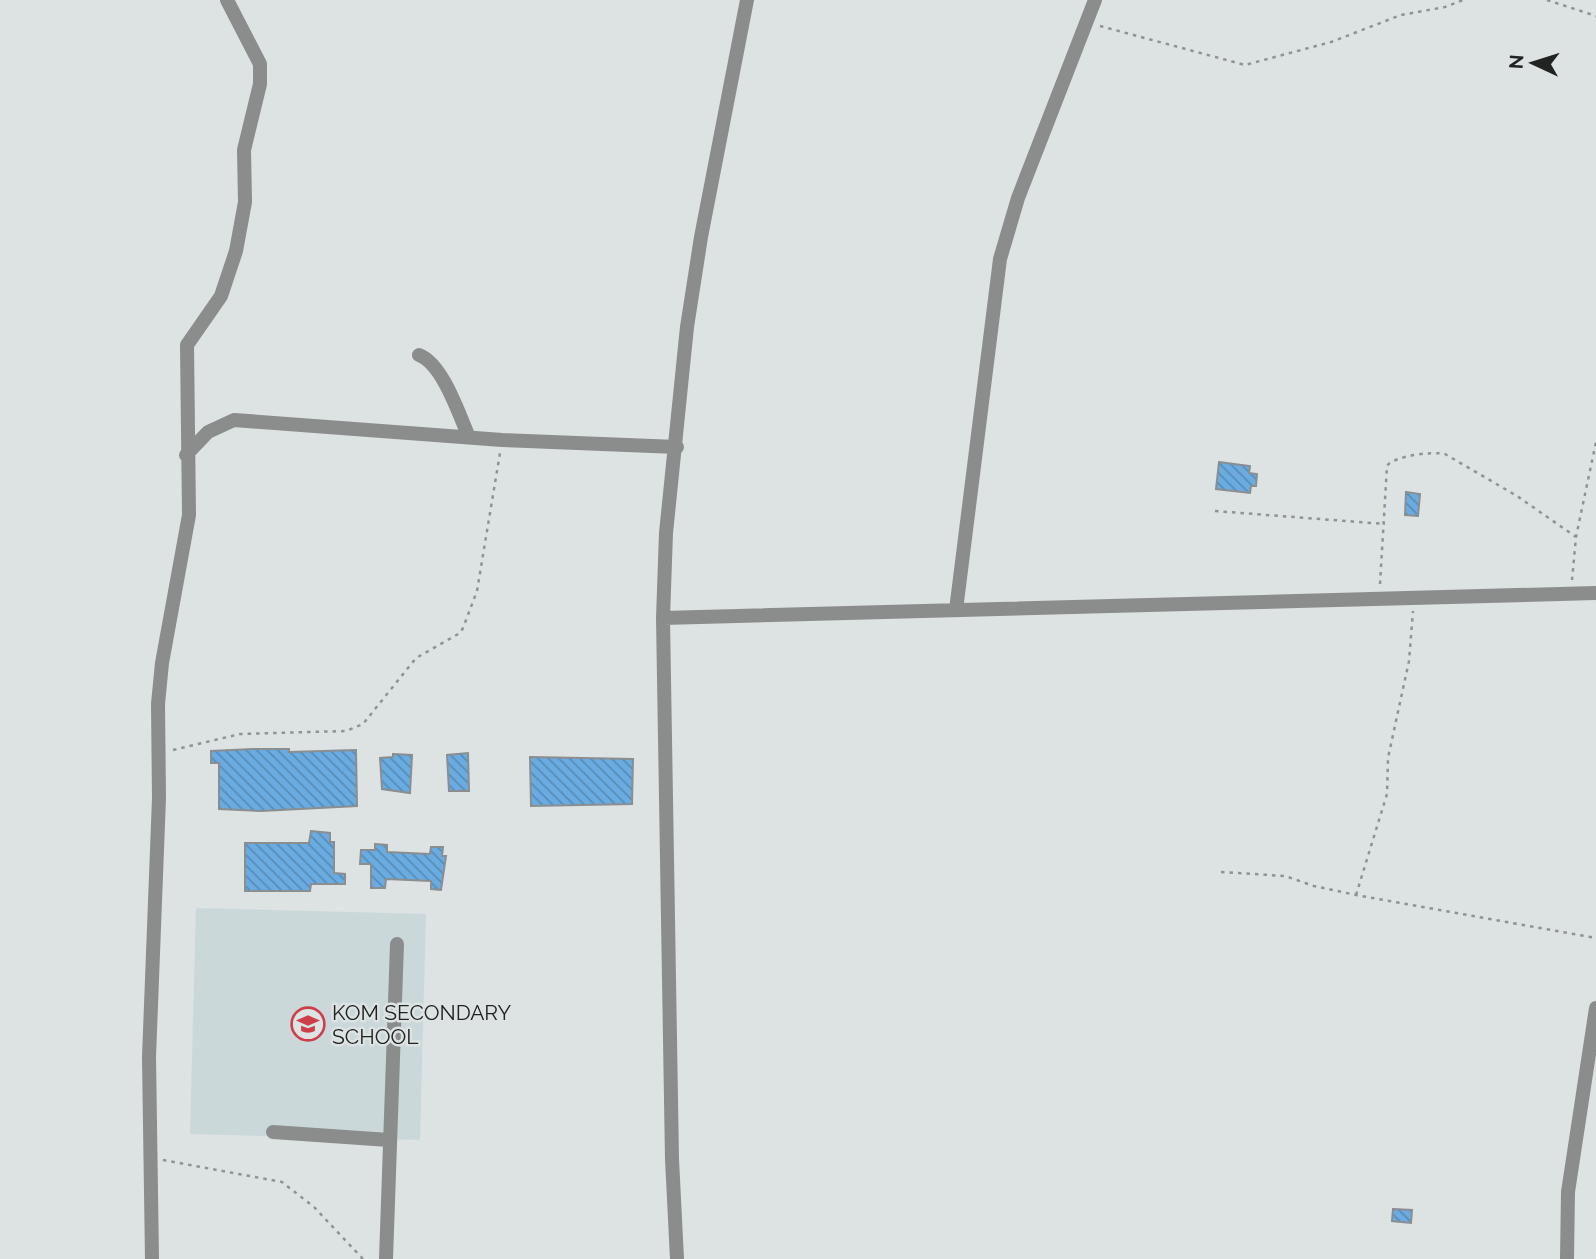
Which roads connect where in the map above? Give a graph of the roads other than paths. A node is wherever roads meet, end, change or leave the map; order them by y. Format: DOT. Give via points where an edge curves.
graph roads {
  1 [pos="227,0"];
  2 [pos="747,0"];
  3 [pos="1095,0"];
  4 [pos="419,355"];
  5 [pos="469,437"];
  6 [pos="677,447"];
  7 [pos="186,454"];
  8 [pos="1596,593"];
  9 [pos="956,610"];
  10 [pos="663,618"];
  11 [pos="397,944"];
  12 [pos="1596,1008"];
  13 [pos="273,1132"];
  14 [pos="389,1140"];
  15 [pos="152,1259"];
  16 [pos="386,1259"];
  17 [pos="677,1259"];
  18 [pos="1567,1259"];
  1 -- 7 [label="street" via="260,64 260,84 244,150 245,202 236,251 221,296 187,345"];
  2 -- 6 [label="street" via="701,237 687,327"];
  3 -- 9 [label="street" via="1018,198 1000,259"];
  4 -- 5 [label="street" via="439,373"];
  5 -- 6 [label="street"];
  5 -- 7 [label="street" via="234,420 208,432"];
  6 -- 10 [label="street" via="666,533"];
  7 -- 15 [label="street" via="189,515 159,681 149,1057"];
  8 -- 9 [label="street"];
  9 -- 10 [label="street"];
  10 -- 17 [label="street"];
  11 -- 14 [label="street"];
  12 -- 18 [label="street" via="1568,1192"];
  13 -- 14 [label="street"];
  14 -- 16 [label="street"];
}
